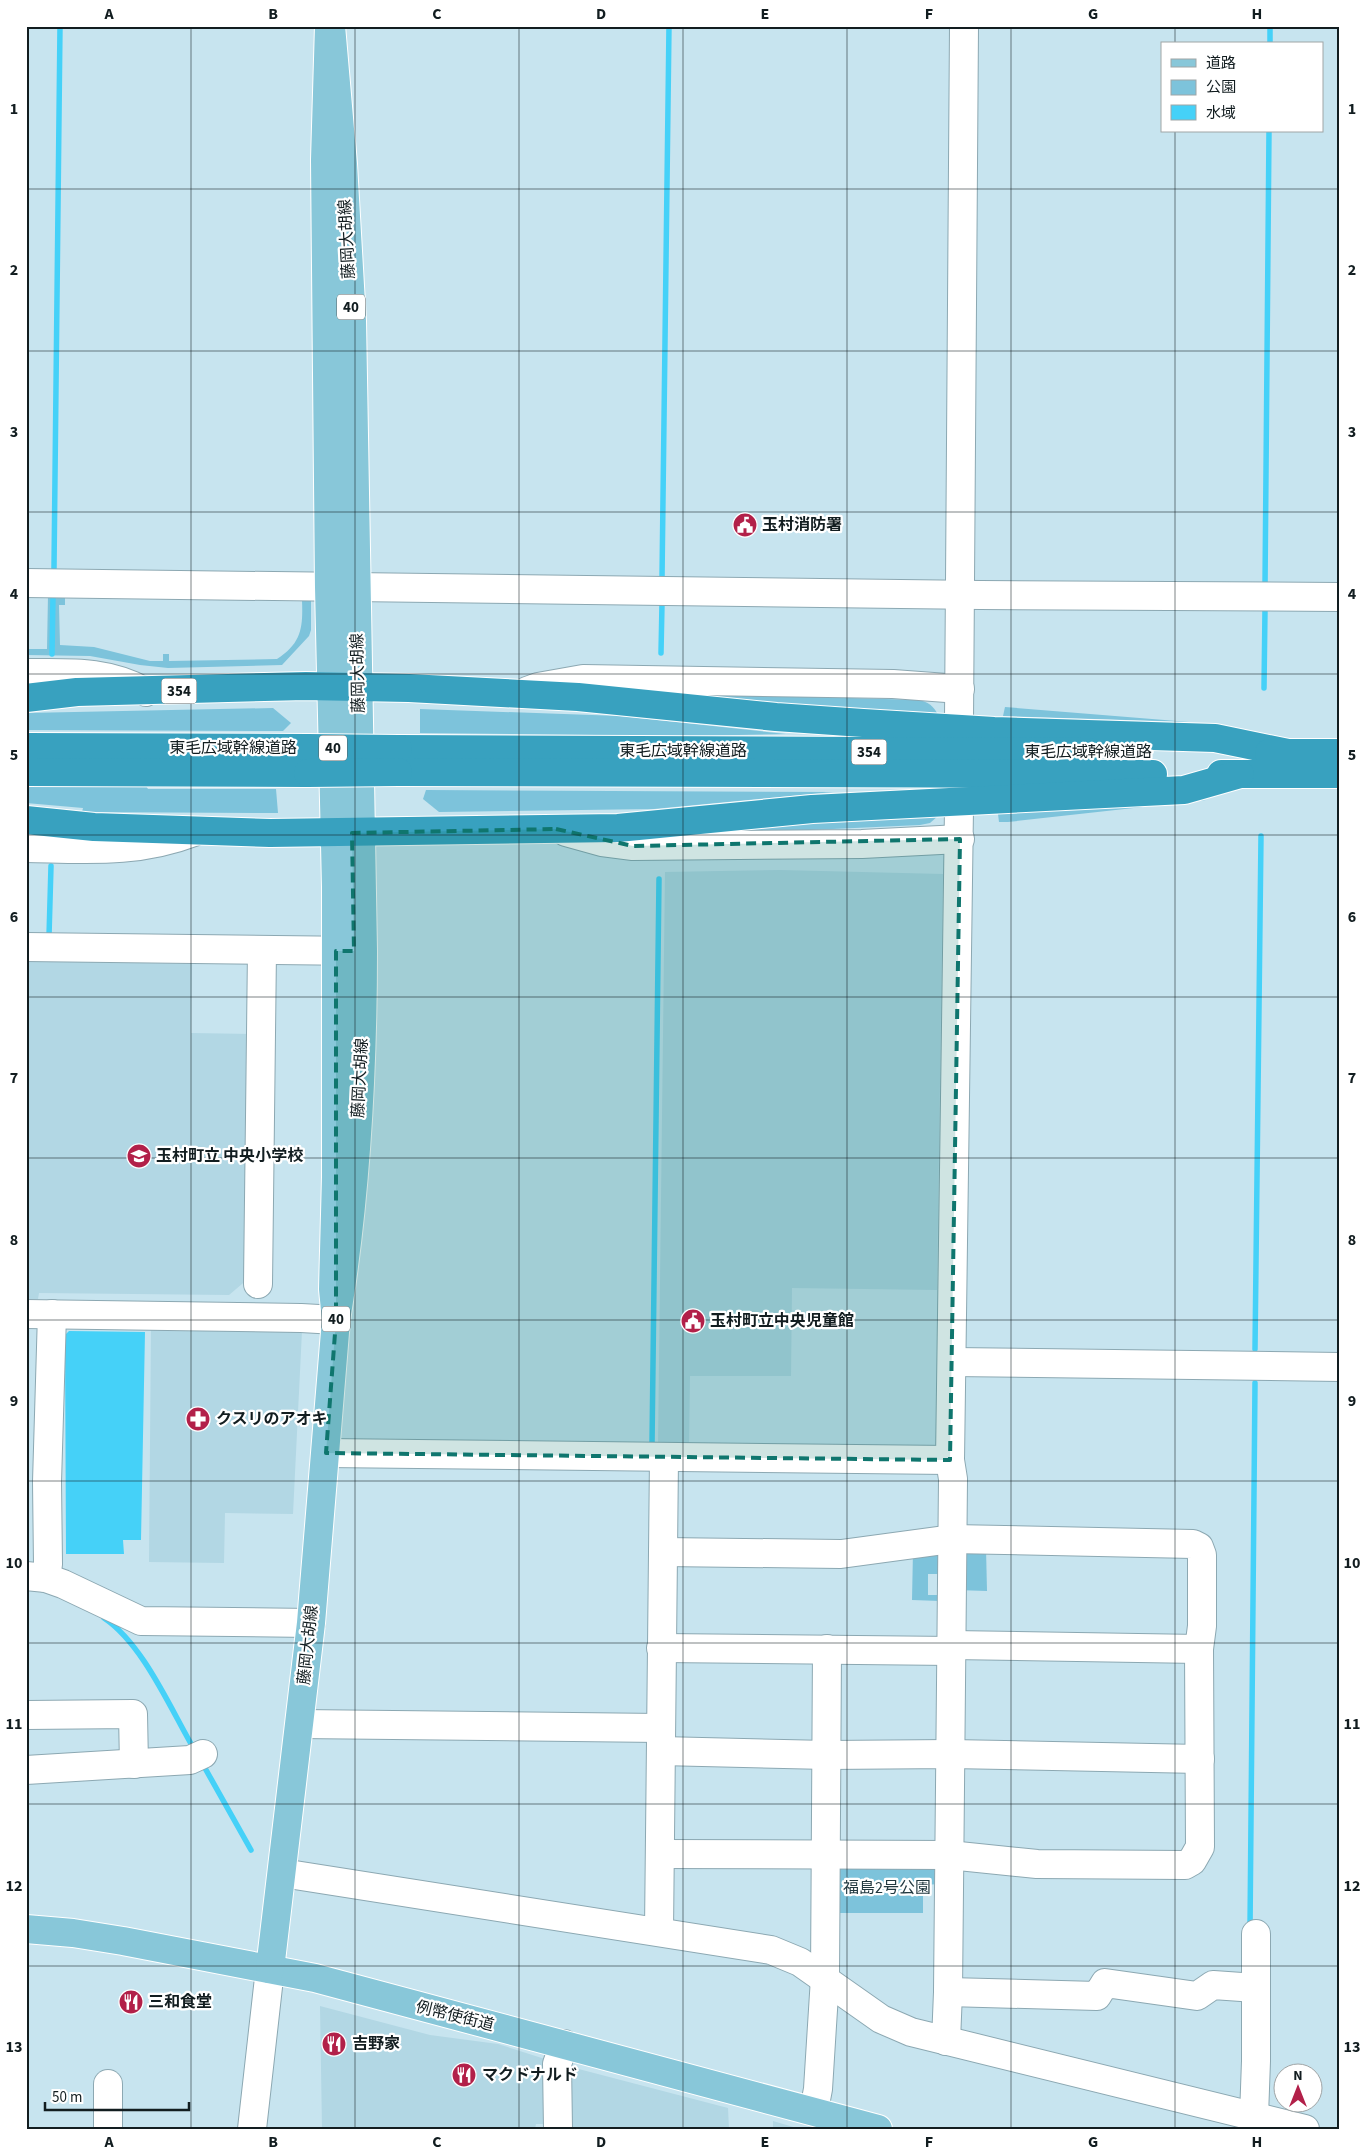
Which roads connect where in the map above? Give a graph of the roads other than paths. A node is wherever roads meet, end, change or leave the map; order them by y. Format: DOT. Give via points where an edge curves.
graph roads {
  1 [pos="330,26"];
  2 [pos="964,26"];
  3 [pos="26,583"];
  4 [pos="342,587"];
  5 [pos="962,595"];
  6 [pos="1340,597"];
  7 [pos="26,673"];
  8 [pos="353,687"];
  9 [pos="960,688"];
  10 [pos="146,692"];
  11 [pos="520,693"];
  12 [pos="26,698"];
  13 [pos="959,720"];
  14 [pos="26,747"];
  15 [pos="1288,753"];
  16 [pos="1340,753"];
  17 [pos="308,761"];
  18 [pos="398,761"];
  19 [pos="26,772"];
  20 [pos="1240,774"];
  21 [pos="1340,774"];
  22 [pos="959,808"];
  23 [pos="26,820"];
  24 [pos="346,827"];
  25 [pos="556,829"];
  26 [pos="194,832"];
  27 [pos="960,839"];
  28 [pos="26,848"];
  29 [pos="26,947"];
  30 [pos="262,950"];
  31 [pos="351,951"];
  32 [pos="258,1284"];
  33 [pos="39,1314"];
  34 [pos="336,1320"];
  35 [pos="953,1362"];
  36 [pos="1340,1367"];
  37 [pos="37,1425"];
  38 [pos="326,1453"];
  39 [pos="664,1458"];
  40 [pos="950,1460"];
  41 [pos="37,1482"];
  42 [pos="952,1539"];
  43 [pos="663,1552"];
  44 [pos="36,1577"];
  45 [pos="311,1623"];
  46 [pos="661,1648"];
  47 [pos="952,1648"];
  48 [pos="827,1649"];
  49 [pos="1199,1649"];
  50 [pos="26,1715"];
  51 [pos="300,1724"];
  52 [pos="660,1740"];
  53 [pos="951,1754"];
  54 [pos="827,1755"];
  55 [pos="197,1757"];
  56 [pos="1200,1759"];
  57 [pos="134,1764"];
  58 [pos="26,1770"];
  59 [pos="660,1854"];
  60 [pos="826,1855"];
  61 [pos="949,1855"];
  62 [pos="282,1873"];
  63 [pos="26,1929"];
  64 [pos="659,1931"];
  65 [pos="1256,1934"];
  66 [pos="270,1969"];
  67 [pos="825,1978"];
  68 [pos="1256,1988"];
  69 [pos="948,1992"];
  70 [pos="946,2041"];
  71 [pos="564,2044"];
  72 [pos="108,2084"];
  73 [pos="1254,2116"];
  74 [pos="822,2118"];
  75 [pos="108,2129"];
  76 [pos="252,2129"];
  77 [pos="558,2129"];
  78 [pos="878,2129"];
  79 [pos="1305,2129"];
  1 -- 4 [label="main road, 藤岡大胡線 / 40" via="325,160"];
  1 -- 4 [label="main road, 藤岡大胡線 / 40" via="343,164 352,358 344,406 338,488"];
  2 -- 5 [label="street"];
  3 -- 4 [label="street"];
  4 -- 5 [label="street"];
  4 -- 8 [label="main road, 藤岡大胡線 / 40"];
  5 -- 6 [label="street"];
  5 -- 9 [label="street"];
  7 -- 10 [label="street" via="92,674 115,678"];
  8 -- 10 [label="highway, 354"];
  8 -- 11 [label="highway, 354"];
  8 -- 24 [label="main road, 藤岡大胡線 / 40"];
  8 -- 24 [label="main road, 藤岡大胡線 / 40" via="359,714"];
  9 -- 11 [label="street" via="583,679"];
  9 -- 13 [label="street"];
  10 -- 12 [label="highway, 354" via="77,692"];
  11 -- 15 [label="highway, 354" via="872,724 1216,738"];
  14 -- 17 [label="highway, 東毛広域幹線道路 / 354"];
  15 -- 16 [label="highway, 東毛広域幹線道路 / 354"];
  15 -- 18 [label="highway, 東毛広域幹線道路 / 354"];
  17 -- 18 [label="highway, 東毛広域幹線道路 / 354, bridge"];
  17 -- 19 [label="highway, 東毛広域幹線道路 / 354"];
  18 -- 20 [label="highway, 東毛広域幹線道路 / 354"];
  20 -- 21 [label="highway, 東毛広域幹線道路 / 354"];
  20 -- 25 [label="highway, 354" via="1184,790 812,809 668,824"];
  22 -- 27 [label="street"];
  23 -- 26 [label="highway, 354"];
  24 -- 25 [label="highway, 354"];
  24 -- 26 [label="highway, 354" via="307,833"];
  24 -- 31 [label="main road, 藤岡大胡線 / 40"];
  25 -- 27 [label="street" via="602,842 633,846 862,844"];
  26 -- 28 [label="street" via="158,843 116,850"];
  27 -- 35 [label="street"];
  29 -- 30 [label="street"];
  30 -- 31 [label="street"];
  30 -- 32 [label="street"];
  31 -- 34 [label="main road, 藤岡大胡線 / 40" via="336,1177 333,1289"];
  31 -- 34 [label="main road, 藤岡大胡線 / 40" via="362,1034 356,1138"];
  33 -- 34 [label="street"];
  33 -- 37 [label="street"];
  34 -- 38 [label="main road, 藤岡大胡線 / 40"];
  35 -- 36 [label="street"];
  35 -- 40 [label="street"];
  37 -- 41 [label="street"];
  38 -- 39 [label="street"];
  38 -- 45 [label="main road, 藤岡大胡線 / 40"];
  39 -- 40 [label="street"];
  39 -- 43 [label="street"];
  40 -- 42 [label="street" via="953,1478"];
  41 -- 44 [label="street" via="48,1564"];
  42 -- 43 [label="street" via="841,1554"];
  42 -- 47 [label="street"];
  42 -- 49 [label="street" via="1192,1544 1199,1547 1202,1554 1202,1626"];
  43 -- 46 [label="street"];
  44 -- 45 [label="street" via="90,1596 141,1621"];
  45 -- 51 [label="main road, 藤岡大胡線 / 40"];
  46 -- 48 [label="street"];
  46 -- 52 [label="street"];
  47 -- 48 [label="street"];
  47 -- 49 [label="street"];
  47 -- 53 [label="street"];
  48 -- 54 [label="street"];
  49 -- 56 [label="street"];
  50 -- 57 [label="street" via="133,1714"];
  51 -- 52 [label="street"];
  51 -- 62 [label="main road, 藤岡大胡線 / 40"];
  52 -- 54 [label="street"];
  52 -- 59 [label="street"];
  53 -- 54 [label="street"];
  53 -- 56 [label="street"];
  53 -- 61 [label="street"];
  54 -- 60 [label="street"];
  55 -- 57 [label="street"];
  56 -- 61 [label="street" via="1200,1847 1192,1861 1185,1865 1037,1864"];
  57 -- 58 [label="street"];
  59 -- 60 [label="street"];
  59 -- 64 [label="street"];
  60 -- 61 [label="street"];
  60 -- 67 [label="street"];
  61 -- 69 [label="street"];
  62 -- 64 [label="street" via="638,1931"];
  62 -- 66 [label="main road, 藤岡大胡線 / 40"];
  63 -- 66 [label="main road, 例幣使街道" via="123,1940"];
  64 -- 67 [label="street" via="771,1950 800,1962"];
  65 -- 68 [label="street"];
  66 -- 71 [label="main road, 例幣使街道"];
  66 -- 76 [label="street"];
  67 -- 70 [label="street" via="881,2019 911,2032"];
  67 -- 74 [label="street" via="818,2089"];
  68 -- 69 [label="street" via="1213,1985 1197,1996 1104,1983 1097,1996"];
  68 -- 73 [label="street"];
  69 -- 70 [label="street"];
  70 -- 73 [label="street"];
  71 -- 74 [label="main road, 例幣使街道"];
  71 -- 77 [label="street" via="557,2064"];
  72 -- 75 [label="street"];
  73 -- 79 [label="street"];
  74 -- 78 [label="main road, 例幣使街道"];
}
